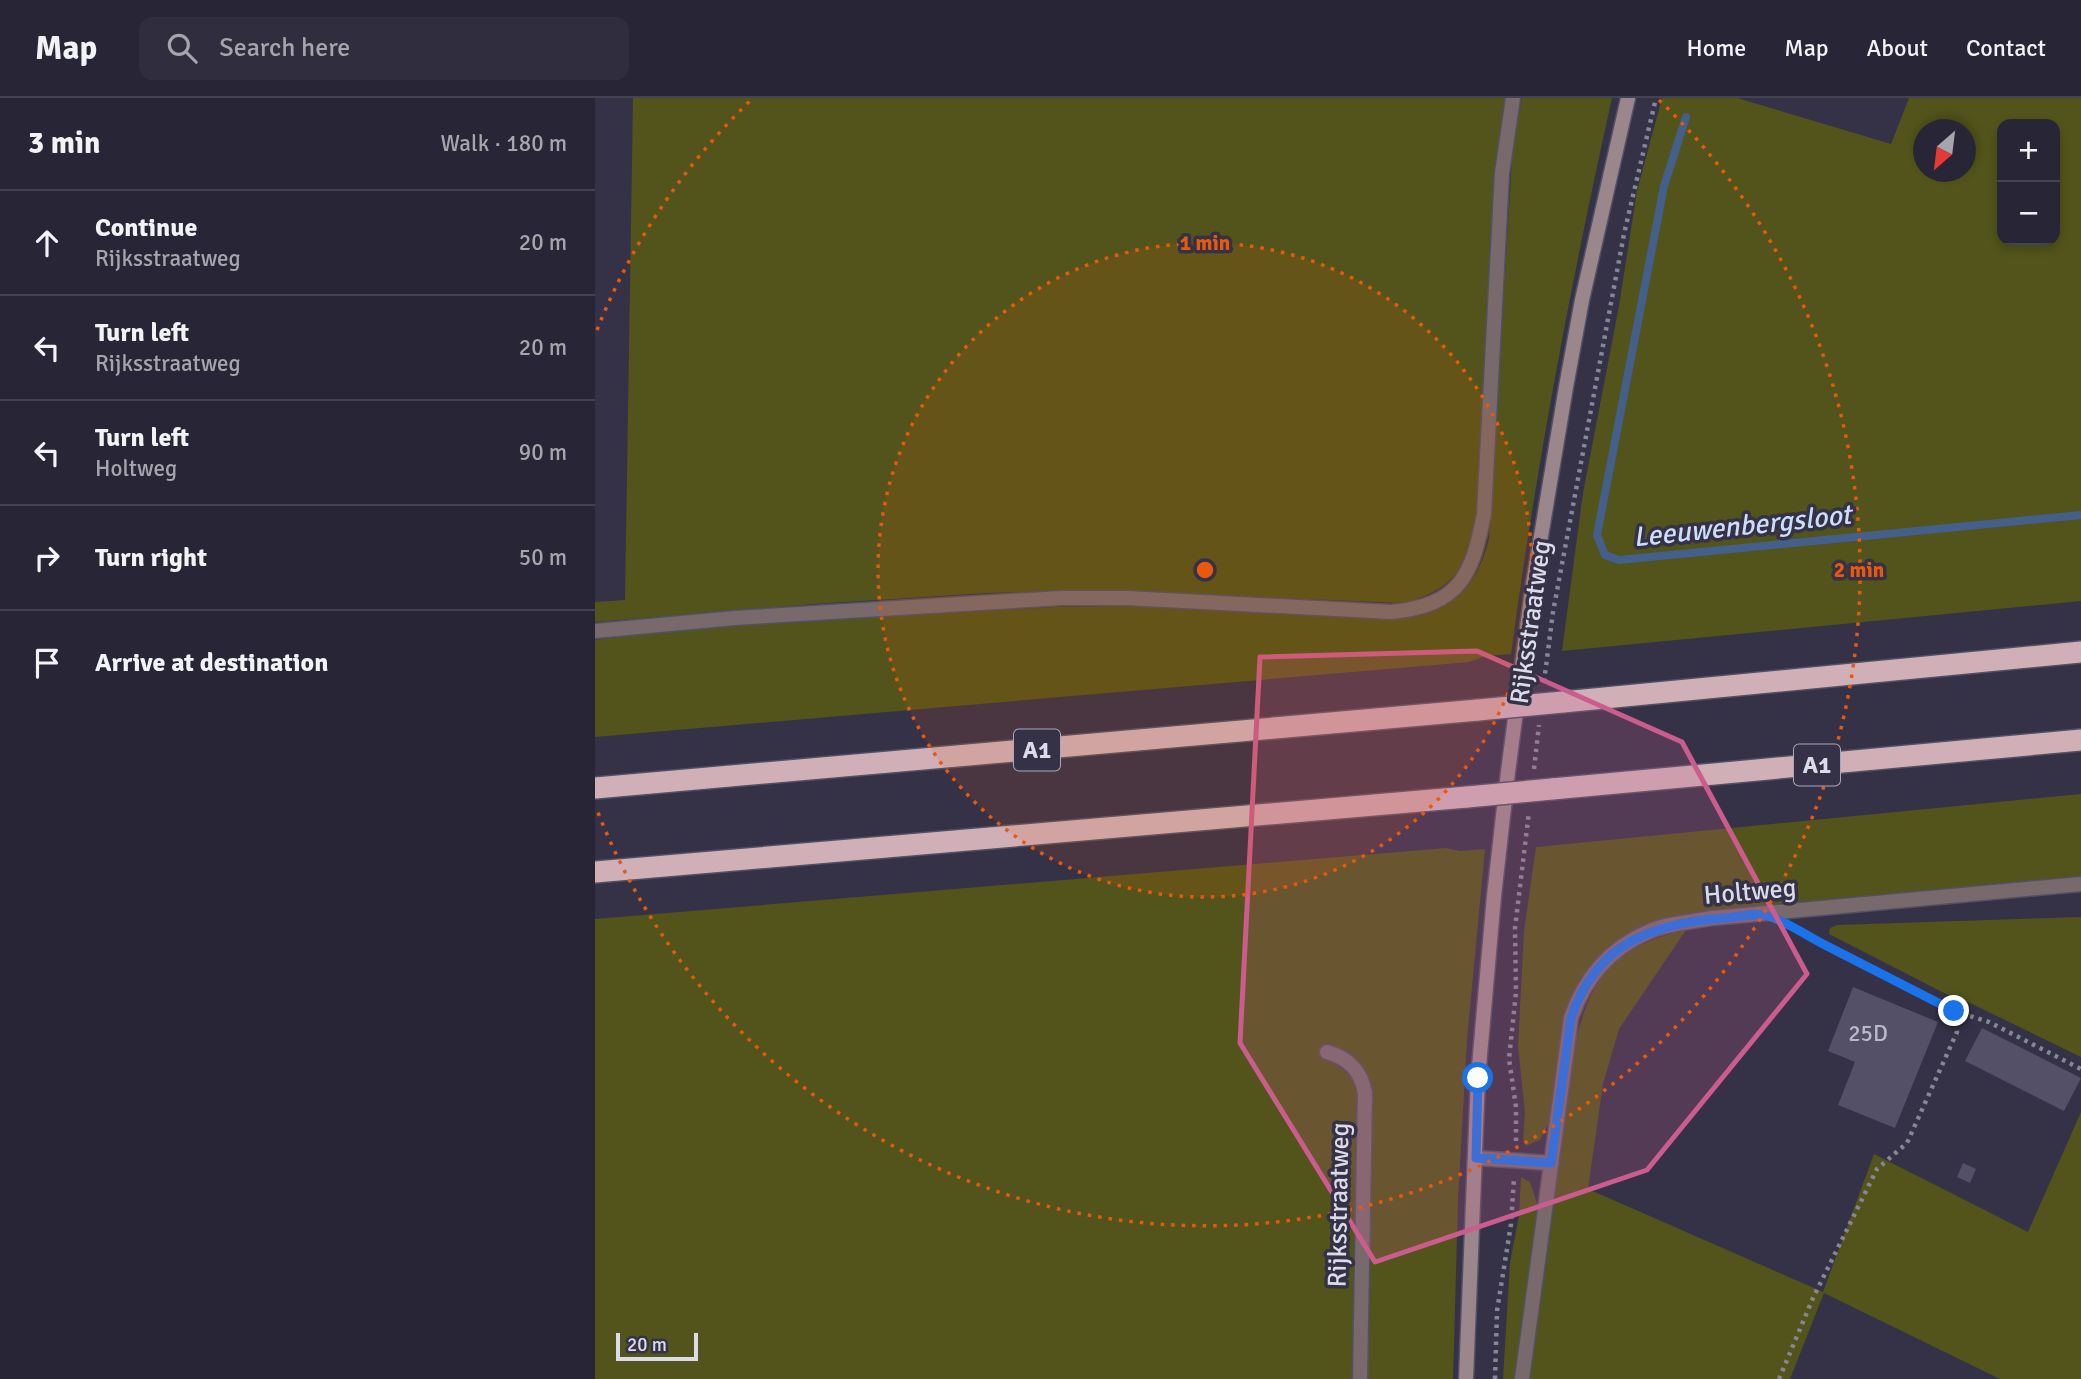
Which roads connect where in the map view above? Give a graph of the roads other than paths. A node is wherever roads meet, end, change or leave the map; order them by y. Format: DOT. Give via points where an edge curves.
graph roads {
  1 [pos="1513,98"];
  2 [pos="1628,98"];
  3 [pos="595,631"];
  4 [pos="2081,652"];
  5 [pos="2081,740"];
  6 [pos="595,788"];
  7 [pos="595,872"];
  8 [pos="2081,884"];
  9 [pos="1327,1052"];
  10 [pos="1476,1158"];
  11 [pos="1551,1163"];
  12 [pos="1360,1379"];
  13 [pos="1466,1379"];
  14 [pos="1521,1379"];
  1 -- 3 [label="street" via="1502,173 1483,514 1471,568 1459,584 1430,605 1391,612 1061,598"];
  2 -- 10 [label="main road, Rijksstraatweg" via="1582,300 1532,590 1494,896"];
  4 -- 6 [label="highway, A1, bridge"];
  5 -- 7 [label="highway, A1, bridge"];
  8 -- 11 [label="street, Holtweg" via="1712,919 1648,932 1601,964 1577,1000"];
  9 -- 12 [label="street, Rijksstraatweg" via="1348,1061 1361,1077 1365,1093"];
  10 -- 11 [label="street"];
  10 -- 13 [label="main road, Rijksstraatweg"];
  11 -- 14 [label="street"];
}
